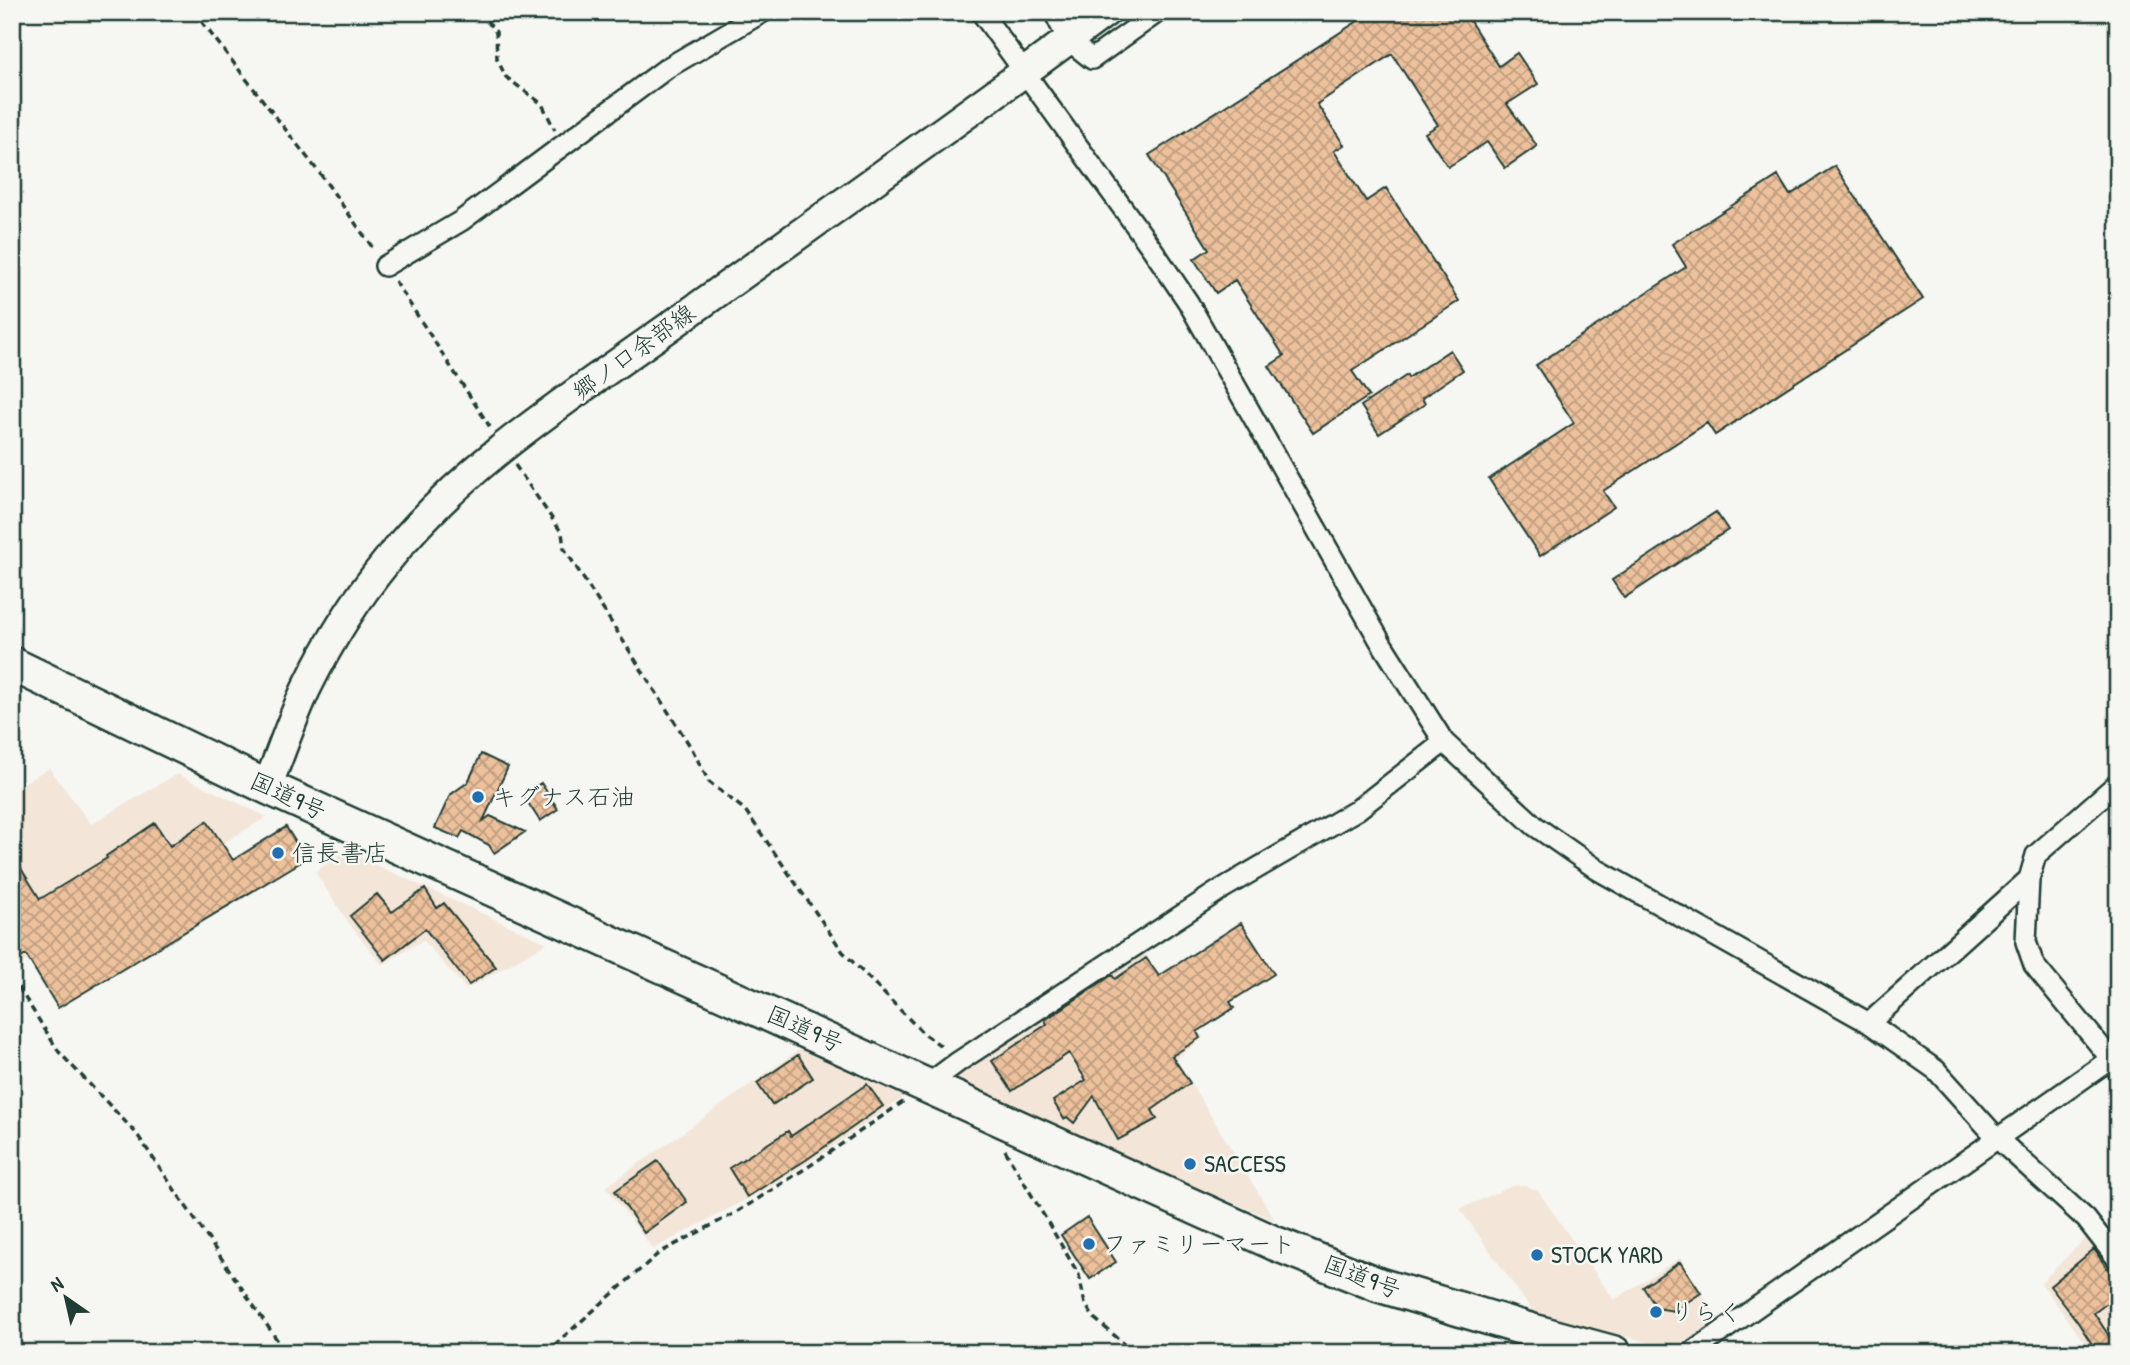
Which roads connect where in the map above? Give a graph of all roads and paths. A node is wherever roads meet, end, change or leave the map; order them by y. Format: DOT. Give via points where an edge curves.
graph roads {
  1 [pos="194,12"];
  2 [pos="479,12"];
  3 [pos="763,12"];
  4 [pos="981,12"];
  5 [pos="1054,12"];
  6 [pos="1106,12"];
  7 [pos="1158,12"];
  8 [pos="1068,40"];
  9 [pos="1023,73"];
  10 [pos="562,144"];
  11 [pos="385,266"];
  12 [pos="503,447"];
  13 [pos="12,664"];
  14 [pos="1444,742"];
  15 [pos="2118,783"];
  16 [pos="267,787"];
  17 [pos="2029,879"];
  18 [pos="12,977"];
  19 [pos="1869,1023"];
  20 [pos="2116,1061"];
  21 [pos="958,1062"];
  22 [pos="927,1085"];
  23 [pos="990,1113"];
  24 [pos="1998,1139"];
  25 [pos="2118,1260"];
  26 [pos="286,1353"];
  27 [pos="545,1353"];
  28 [pos="1135,1353"];
  29 [pos="1614,1353"];
  30 [pos="1691,1353"];
  1 -- 11 [label="path" via="321,175"];
  2 -- 10 [label="path" via="496,32 497,59 506,76 542,104"];
  3 -- 10 [label="street" via="667,68"];
  4 -- 9 [label="street"];
  5 -- 8 [label="street"];
  6 -- 8 [label="main road, 郷ノ口余部線"];
  7 -- 8 [label="street" via="1092,60"];
  8 -- 9 [label="main road, 郷ノ口余部線"];
  9 -- 12 [label="main road, 郷ノ口余部線"];
  9 -- 14 [label="street" via="1188,302 1380,641"];
  10 -- 11 [label="street" via="461,221"];
  11 -- 12 [label="path"];
  12 -- 16 [label="main road, 郷ノ口余部線" via="429,512 344,621 305,691"];
  12 -- 21 [label="path" via="562,533 564,548 709,782 745,810 843,952"];
  13 -- 16 [label="highway, 国道9号"];
  14 -- 19 [label="street" via="1535,827 1598,870"];
  14 -- 21 [label="street" via="1357,810 1220,890"];
  15 -- 17 [label="street" via="2036,855"];
  16 -- 22 [label="highway, 国道9号"];
  17 -- 19 [label="street"];
  17 -- 20 [label="street" via="2026,942 2034,965"];
  18 -- 26 [label="path" via="58,1052 136,1133"];
  19 -- 24 [label="street" via="1936,1070"];
  20 -- 24 [label="street"];
  21 -- 22 [label="street"];
  22 -- 23 [label="highway, 国道9号"];
  22 -- 27 [label="path" via="737,1212 659,1253"];
  23 -- 28 [label="path" via="993,1129 1079,1275 1085,1304 1094,1318"];
  23 -- 29 [label="highway, 国道9号" via="1275,1243 1380,1285"];
  24 -- 25 [label="street" via="2086,1219"];
  24 -- 30 [label="street"];
}
